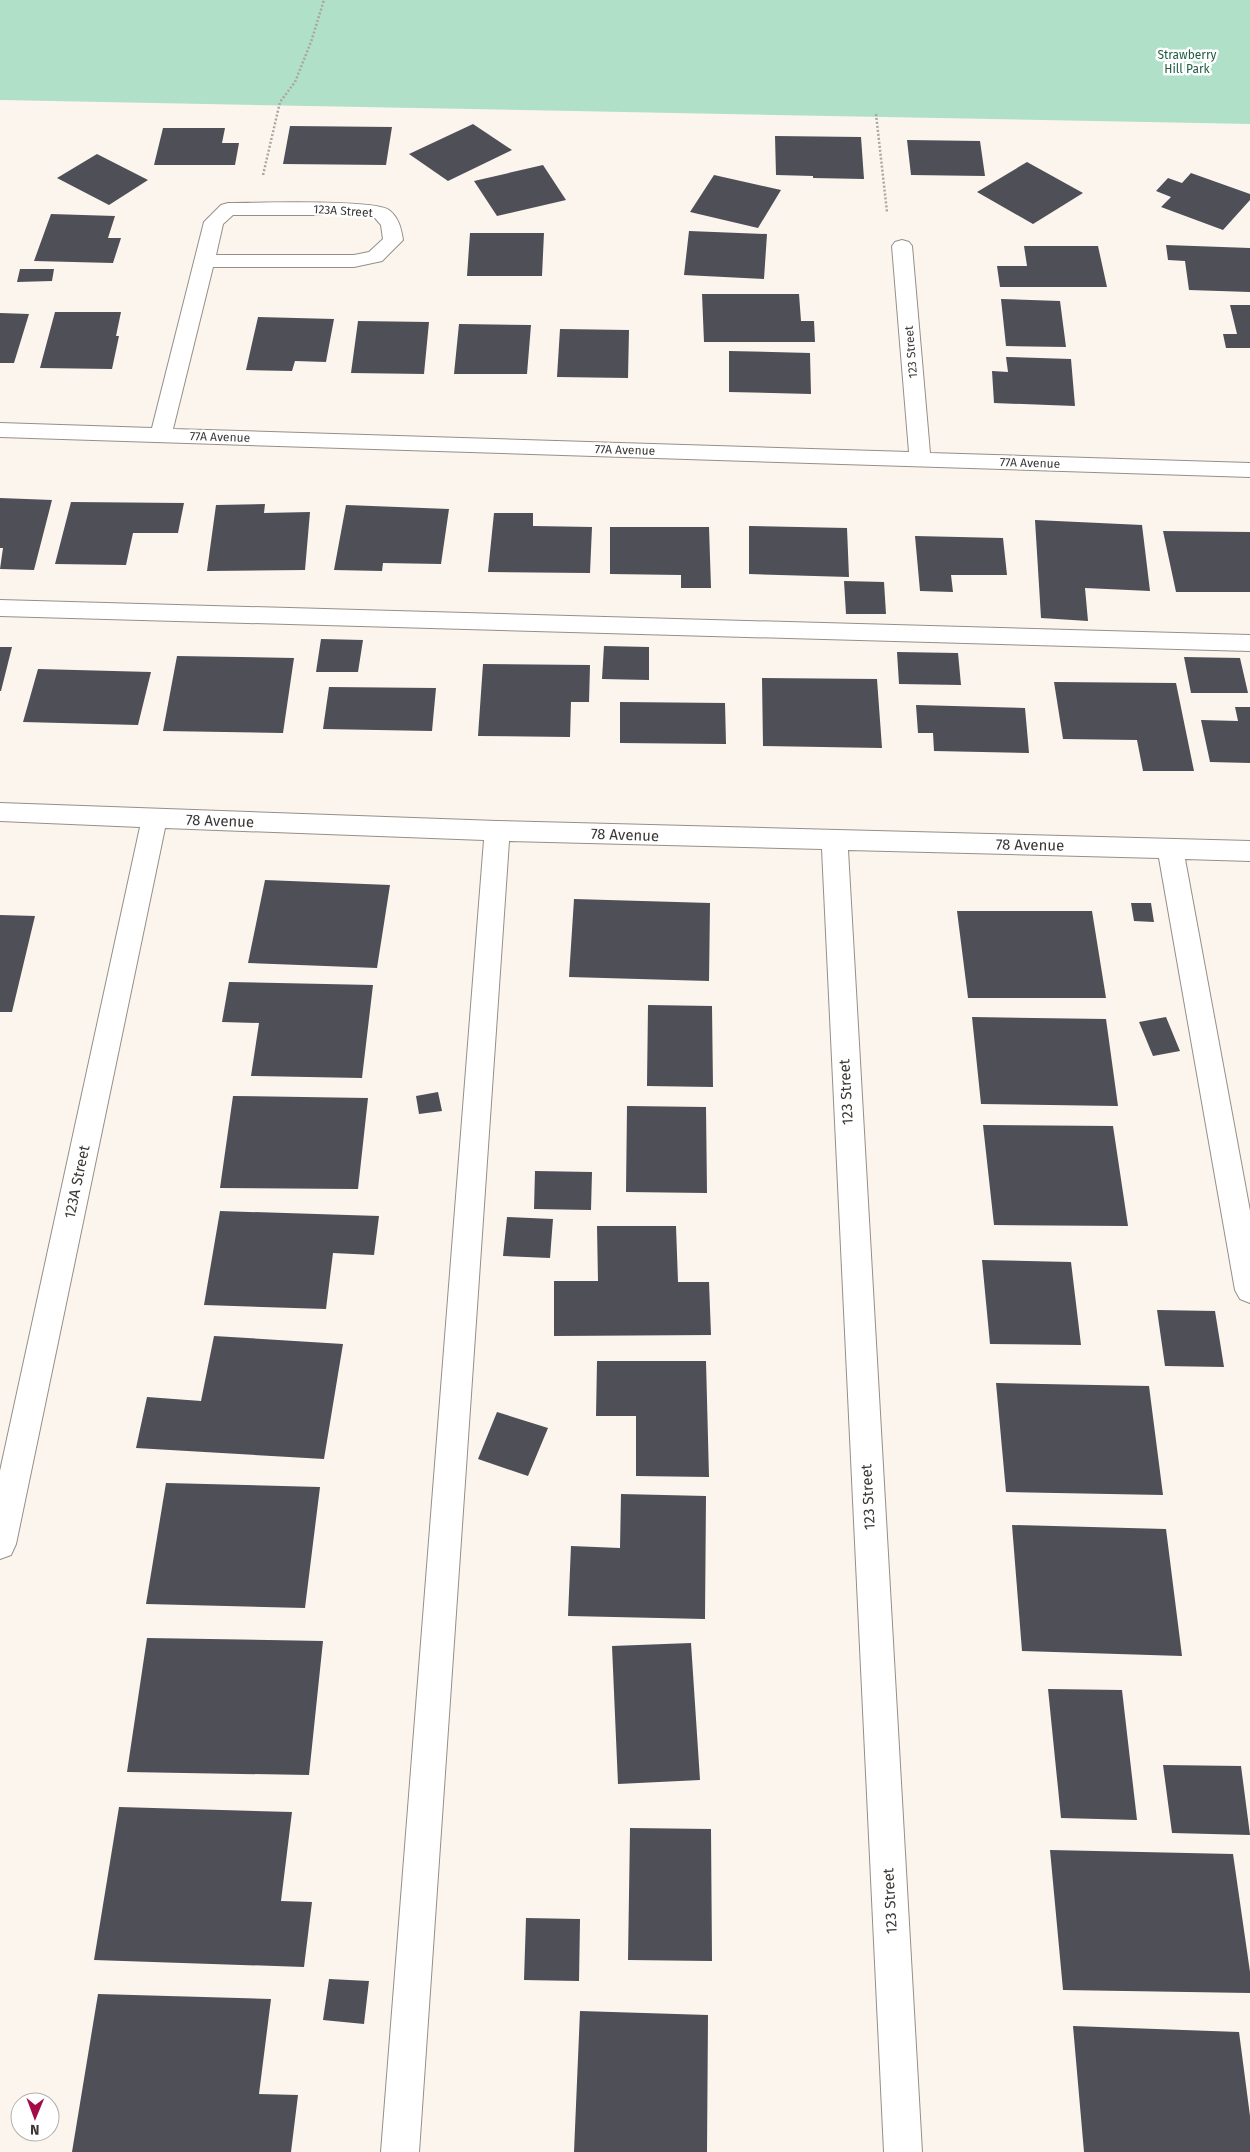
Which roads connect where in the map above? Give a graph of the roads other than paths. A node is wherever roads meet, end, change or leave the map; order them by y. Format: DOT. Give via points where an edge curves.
graph roads {
  1 [pos="902,246"];
  2 [pos="204,261"];
  3 [pos="0,430"];
  4 [pos="160,435"];
  5 [pos="920,459"];
  6 [pos="1250,470"];
  7 [pos="0,608"];
  8 [pos="1250,643"];
  9 [pos="0,812"];
  10 [pos="154,819"];
  11 [pos="497,832"];
  12 [pos="835,841"];
  13 [pos="1170,848"];
  14 [pos="1250,851"];
  15 [pos="1250,1290"];
  16 [pos="0,1544"];
  17 [pos="400,2152"];
  18 [pos="903,2152"];
  1 -- 5 [label="street, 123 Street"];
  2 -- 2 [label="street, 123A Street" via="214,222 228,209 349,209 381,213 391,224 393,240 374,257 354,261"];
  2 -- 4 [label="street, 123A Street"];
  3 -- 4 [label="street, 77A Avenue"];
  4 -- 5 [label="street, 77A Avenue"];
  5 -- 6 [label="street, 77A Avenue"];
  7 -- 8 [label="street"];
  9 -- 10 [label="street, 78 Avenue"];
  10 -- 11 [label="street, 78 Avenue"];
  10 -- 16 [label="street, 123A Street"];
  11 -- 12 [label="street, 78 Avenue"];
  11 -- 17 [label="street"];
  12 -- 13 [label="street, 78 Avenue"];
  12 -- 18 [label="street, 123 Street"];
  13 -- 14 [label="street, 78 Avenue"];
  13 -- 15 [label="street"];
}
